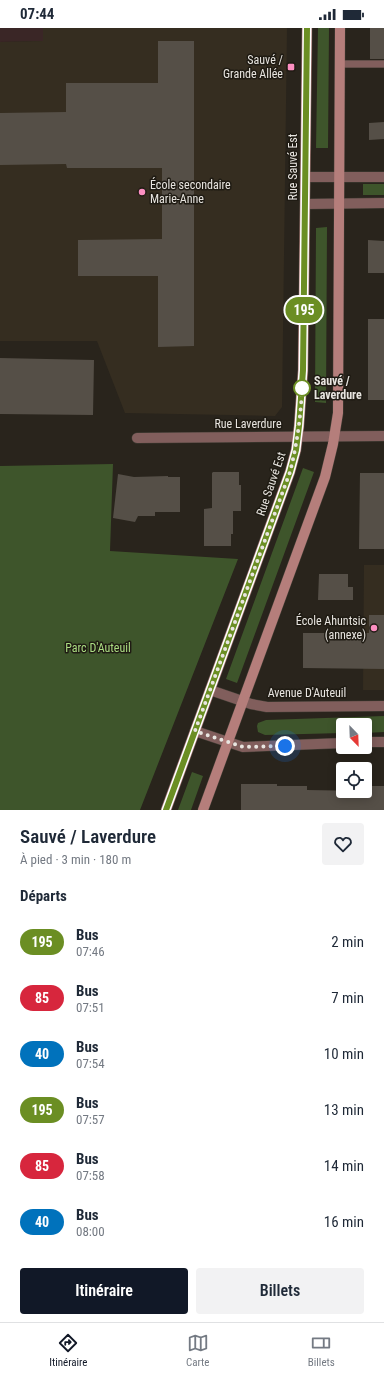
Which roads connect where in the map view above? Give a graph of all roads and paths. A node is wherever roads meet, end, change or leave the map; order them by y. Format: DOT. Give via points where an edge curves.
graph roads {
  1 [pos="307,28"];
  2 [pos="340,28"];
  3 [pos="340,64"];
  4 [pos="384,64"];
  5 [pos="306,177"];
  6 [pos="339,177"];
  7 [pos="384,177"];
  8 [pos="340,203"];
  9 [pos="384,203"];
  10 [pos="306,204"];
  11 [pos="335,436"];
  12 [pos="384,436"];
  13 [pos="298,437"];
  14 [pos="137,438"];
  15 [pos="210,690"];
  16 [pos="243,701"];
  17 [pos="384,706"];
  18 [pos="195,731"];
  19 [pos="228,742"];
  20 [pos="372,742"];
  21 [pos="384,742"];
  22 [pos="336,743"];
  23 [pos="166,810"];
  24 [pos="203,810"];
  1 -- 5 [label="main road, Rue Sauvé Est"];
  2 -- 3 [label="main road"];
  3 -- 4 [label="lane"];
  3 -- 6 [label="main road"];
  5 -- 6 [label="street"];
  5 -- 10 [label="main road, Rue Sauvé Est"];
  6 -- 7 [label="street"];
  6 -- 8 [label="main road"];
  8 -- 9 [label="street"];
  8 -- 10 [label="street"];
  8 -- 11 [label="main road" via="338,413"];
  10 -- 13 [label="main road, Rue Sauvé Est" via="303,370"];
  11 -- 12 [label="street, Rue Laverdure"];
  11 -- 13 [label="street, Rue Laverdure"];
  11 -- 16 [label="main road" via="325,477"];
  13 -- 14 [label="street, Rue Laverdure"];
  13 -- 15 [label="main road, Rue Sauvé Est" via="290,472"];
  15 -- 16 [label="street, Avenue D'Auteuil"];
  15 -- 18 [label="main road, Rue Sauvé Est"];
  16 -- 17 [label="street, Avenue D'Auteuil" via="267,707"];
  16 -- 19 [label="main road"];
  18 -- 19 [label="street"];
  18 -- 23 [label="main road, Rue Sauvé Est"];
  19 -- 22 [label="street" via="243,747"];
  19 -- 24 [label="main road"];
  20 -- 21 [label="street"];
}
